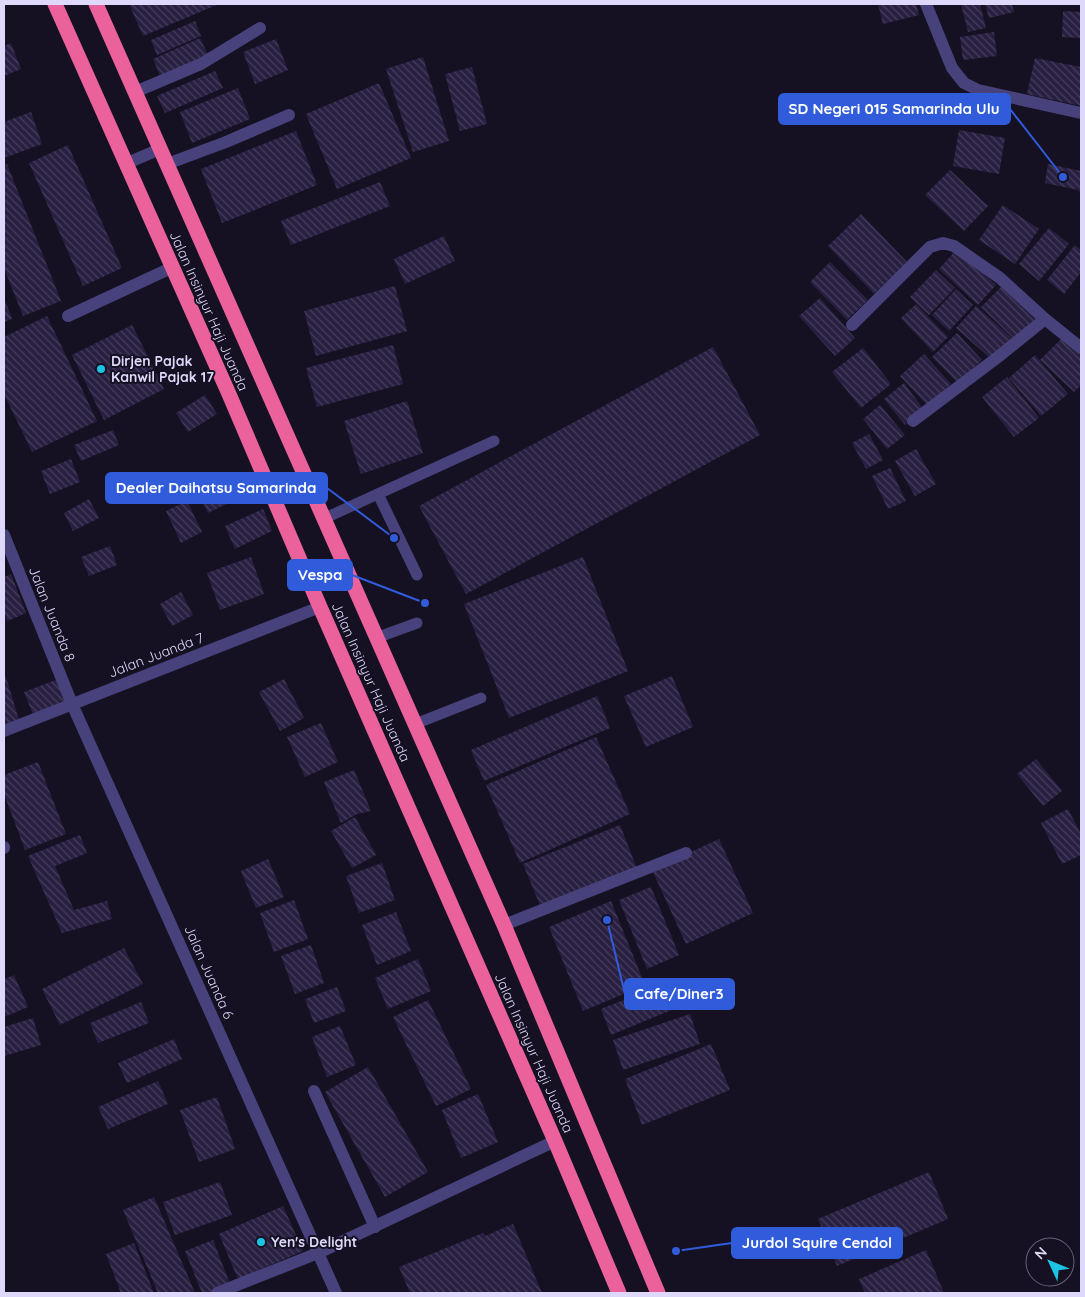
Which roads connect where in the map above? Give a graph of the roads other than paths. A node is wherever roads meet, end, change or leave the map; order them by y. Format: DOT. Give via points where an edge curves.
graph roads {
  1 [pos="55,4"];
  2 [pos="96,4"];
  3 [pos="926,4"];
  4 [pos="260,28"];
  5 [pos="135,92"];
  6 [pos="1081,114"];
  7 [pos="289,115"];
  8 [pos="160,149"];
  9 [pos="125,164"];
  10 [pos="167,164"];
  11 [pos="171,268"];
  12 [pos="68,316"];
  13 [pos="1044,319"];
  14 [pos="852,325"];
  15 [pos="1081,348"];
  16 [pos="913,421"];
  17 [pos="494,441"];
  18 [pos="378,494"];
  19 [pos="323,519"];
  20 [pos="4,535"];
  21 [pos="417,575"];
  22 [pos="320,607"];
  23 [pos="417,623"];
  24 [pos="376,638"];
  25 [pos="481,698"];
  26 [pos="72,704"];
  27 [pos="415,724"];
  28 [pos="4,731"];
  29 [pos="686,853"];
  30 [pos="504,925"];
  31 [pos="314,1091"];
  32 [pos="555,1141"];
  33 [pos="374,1227"];
  34 [pos="318,1253"];
  35 [pos="217,1293"];
  36 [pos="336,1293"];
  37 [pos="619,1293"];
  38 [pos="658,1293"];
  1 -- 9 [label="highway, Jalan Insinyur Haji Juanda"];
  2 -- 5 [label="highway, Jalan Insinyur Haji Juanda"];
  3 -- 6 [label="street" via="952,68 964,83 978,90"];
  4 -- 5 [label="street" via="201,64"];
  5 -- 8 [label="highway, Jalan Insinyur Haji Juanda"];
  7 -- 10 [label="street"];
  8 -- 9 [label="street"];
  8 -- 10 [label="highway, Jalan Insinyur Haji Juanda"];
  9 -- 11 [label="highway, Jalan Insinyur Haji Juanda"];
  10 -- 19 [label="highway, Jalan Insinyur Haji Juanda"];
  11 -- 12 [label="street"];
  11 -- 22 [label="highway, Jalan Insinyur Haji Juanda"];
  13 -- 14 [label="street" via="1000,278 954,246 943,243 930,247"];
  13 -- 15 [label="street"];
  13 -- 16 [label="street" via="998,358"];
  17 -- 18 [label="lane"];
  18 -- 19 [label="lane"];
  18 -- 21 [label="lane"];
  19 -- 24 [label="highway, Jalan Insinyur Haji Juanda"];
  20 -- 26 [label="street, Jalan Juanda 8"];
  22 -- 26 [label="street, Jalan Juanda 7"];
  22 -- 32 [label="highway, Jalan Insinyur Haji Juanda"];
  23 -- 24 [label="lane"];
  24 -- 27 [label="highway, Jalan Insinyur Haji Juanda"];
  25 -- 27 [label="lane"];
  26 -- 28 [label="street, Jalan Juanda 7"];
  26 -- 34 [label="street, Jalan Juanda 6"];
  27 -- 30 [label="highway, Jalan Insinyur Haji Juanda"];
  29 -- 30 [label="street"];
  30 -- 38 [label="highway, Jalan Insinyur Haji Juanda"];
  31 -- 33 [label="street"];
  32 -- 33 [label="street"];
  32 -- 37 [label="highway, Jalan Insinyur Haji Juanda"];
  33 -- 34 [label="street"];
  34 -- 35 [label="street"];
  34 -- 36 [label="street, Jalan Juanda 6"];
}
